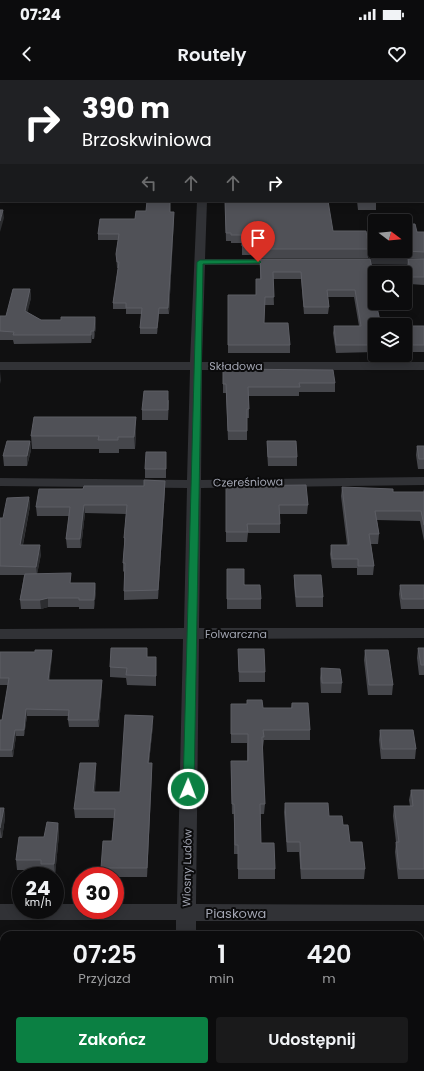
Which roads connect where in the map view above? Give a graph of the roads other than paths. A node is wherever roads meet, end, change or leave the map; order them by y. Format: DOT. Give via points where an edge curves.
graph roads {
  1 [pos="202,202"];
  2 [pos="200,262"];
  3 [pos="291,262"];
  4 [pos="338,262"];
  5 [pos="424,262"];
  6 [pos="0,366"];
  7 [pos="196,366"];
  8 [pos="424,366"];
  9 [pos="424,481"];
  10 [pos="0,482"];
  11 [pos="195,484"];
  12 [pos="424,633"];
  13 [pos="0,634"];
  14 [pos="191,634"];
  15 [pos="0,912"];
  16 [pos="186,912"];
  17 [pos="424,913"];
  18 [pos="186,931"];
  1 -- 2 [label="street, Wiosny Ludów"];
  2 -- 3 [label="street"];
  2 -- 7 [label="street, Wiosny Ludów"];
  4 -- 5 [label="street"];
  6 -- 7 [label="street, Składowa"];
  7 -- 8 [label="street, Składowa"];
  7 -- 11 [label="street, Wiosny Ludów"];
  9 -- 11 [label="street, Czereśniowa"];
  10 -- 11 [label="street, Czereśniowa"];
  11 -- 14 [label="street, Wiosny Ludów"];
  12 -- 14 [label="street, Folwarczna"];
  13 -- 14 [label="street, Folwarczna"];
  14 -- 16 [label="street, Wiosny Ludów"];
  15 -- 16 [label="street, Piaskowa"];
  16 -- 17 [label="street, Piaskowa"];
  16 -- 18 [label="street, Wiosny Ludów"];
}
